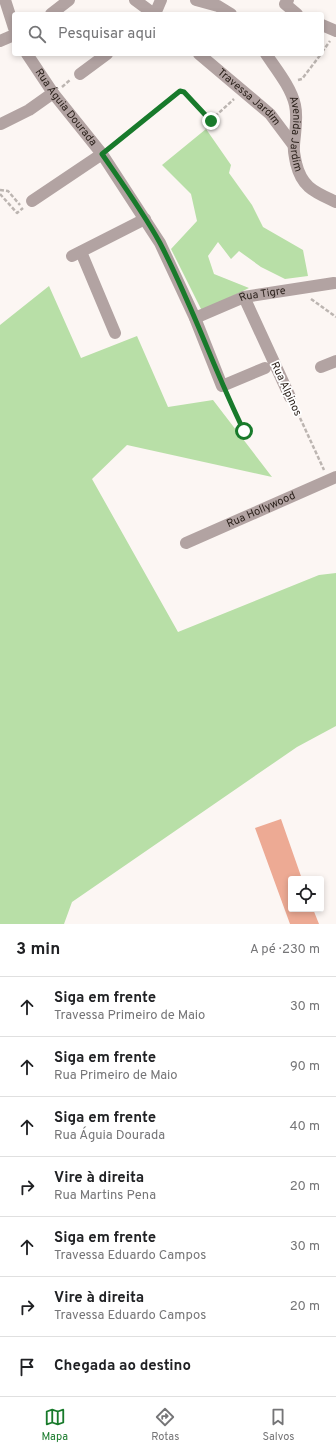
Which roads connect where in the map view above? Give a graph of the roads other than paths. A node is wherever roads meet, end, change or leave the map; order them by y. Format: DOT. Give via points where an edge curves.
graph roads {
  1 [pos="5,0"];
  2 [pos="70,0"];
  3 [pos="135,0"];
  4 [pos="161,0"];
  5 [pos="196,0"];
  6 [pos="232,0"];
  7 [pos="286,2"];
  8 [pos="218,3"];
  9 [pos="54,12"];
  10 [pos="152,12"];
  11 [pos="156,12"];
  12 [pos="229,12"];
  13 [pos="230,12"];
  14 [pos="295,12"];
  15 [pos="12,22"];
  16 [pos="324,26"];
  17 [pos="336,31"];
  18 [pos="12,37"];
  19 [pos="0,41"];
  20 [pos="28,56"];
  21 [pos="104,56"];
  22 [pos="201,56"];
  23 [pos="267,56"];
  24 [pos="80,74"];
  25 [pos="53,93"];
  26 [pos="296,121"];
  27 [pos="1,124"];
  28 [pos="279,125"];
  29 [pos="294,146"];
  30 [pos="102,154"];
  31 [pos="32,201"];
  32 [pos="336,202"];
  33 [pos="146,219"];
  34 [pos="334,283"];
  35 [pos="244,297"];
  36 [pos="195,318"];
  37 [pos="115,333"];
  38 [pos="336,361"];
  39 [pos="321,367"];
  40 [pos="265,368"];
  41 [pos="290,397"];
  42 [pos="332,479"];
  43 [pos="186,542"];
  1 -- 15 [label="street"];
  2 -- 9 [label="street"];
  3 -- 10 [label="street"];
  4 -- 11 [label="street"];
  5 -- 8 [label="street"];
  6 -- 13 [label="street"];
  7 -- 14 [label="street"];
  8 -- 12 [label="street"];
  16 -- 17 [label="street"];
  18 -- 19 [label="street"];
  20 -- 25 [label="street, Rua Águia Dourada"];
  21 -- 24 [label="street"];
  22 -- 28 [label="street, Travessa Jardim" via="270,114"];
  23 -- 26 [label="street, Avenida Jardim" via="295,104"];
  25 -- 27 [label="street" via="29,110"];
  25 -- 30 [label="street, Rua Águia Dourada"];
  26 -- 28 [label="street" via="290,127"];
  26 -- 29 [label="street, Avenida Jardim"];
  28 -- 29 [label="street, Travessa Jardim"];
  29 -- 32 [label="street, Avenida Jardim" via="297,166 306,186"];
  30 -- 31 [label="street"];
  30 -- 33 [label="street, Rua Águia Dourada"];
  33 -- 36 [label="street, Rua Águia Dourada"];
  33 -- 37 [label="street" via="76,254"];
  34 -- 35 [label="street, Rua Tigre"];
  35 -- 36 [label="street, Rua Tigre"];
  35 -- 41 [label="street, Rua Alpinos"];
  36 -- 40 [label="street, Rua Águia Dourada" via="222,386"];
  38 -- 39 [label="street"];
  42 -- 43 [label="street, Rua Hollywood"];
}
